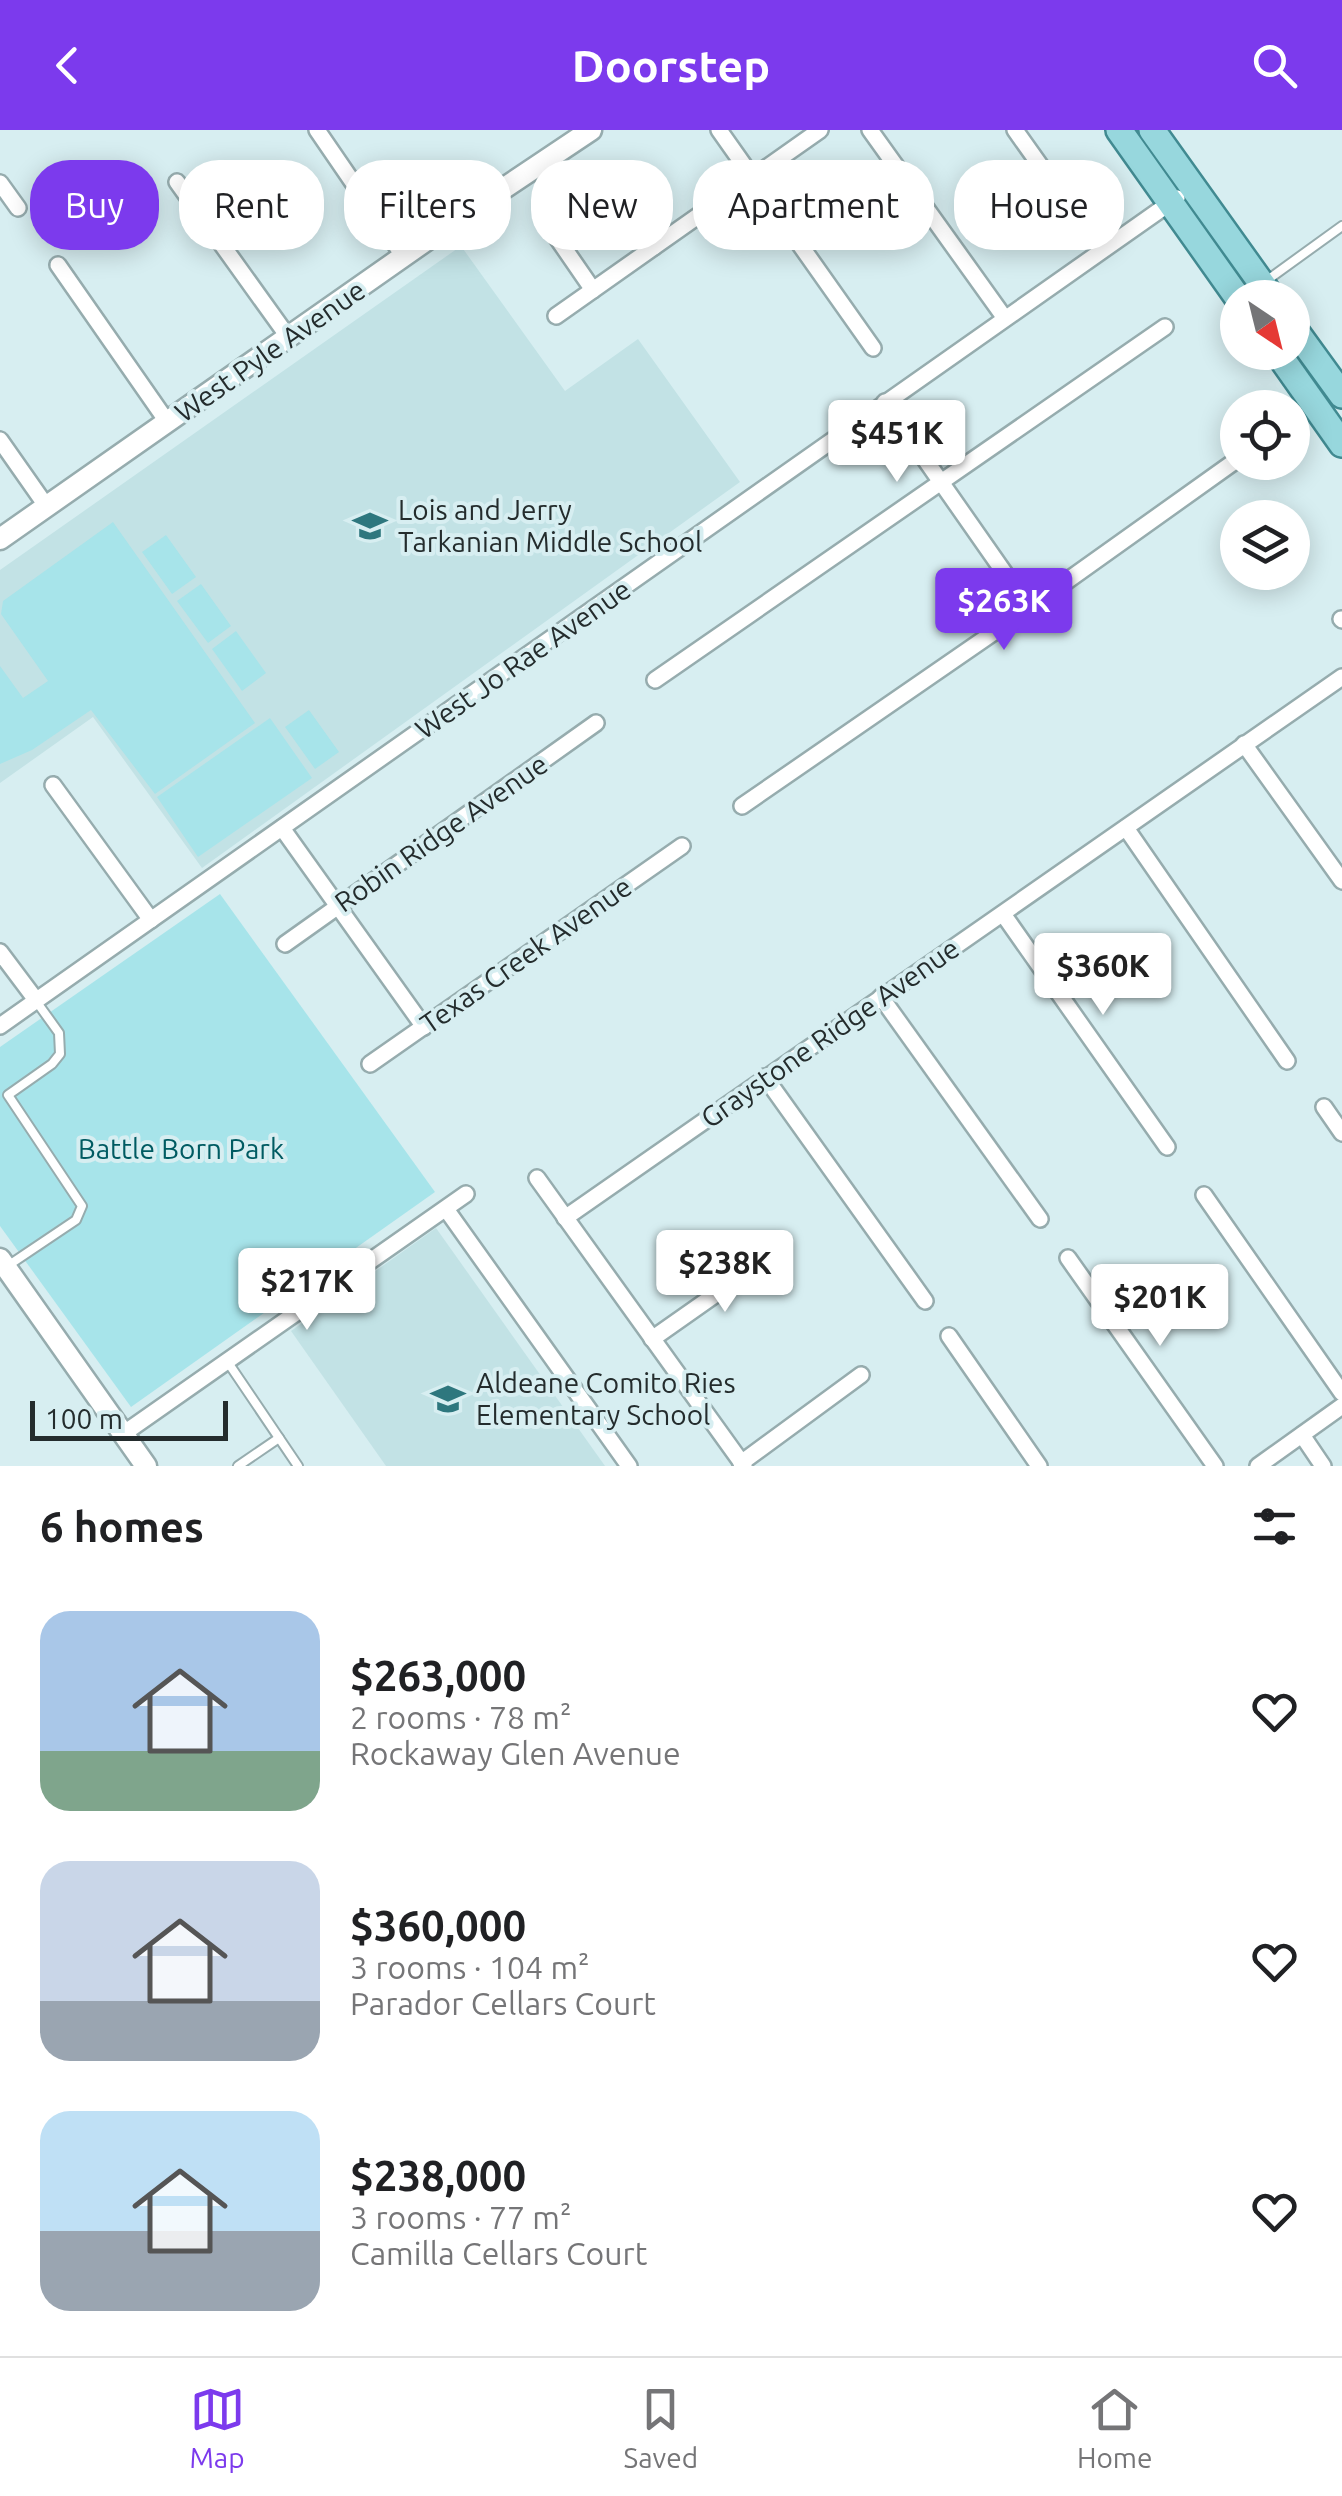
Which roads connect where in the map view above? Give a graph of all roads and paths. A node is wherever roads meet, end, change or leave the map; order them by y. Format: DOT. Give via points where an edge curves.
graph roads {
  1 [pos="317,130"];
  2 [pos="591,130"];
  3 [pos="719,130"];
  4 [pos="820,130"];
  5 [pos="870,130"];
  6 [pos="1015,130"];
  7 [pos="1119,130"];
  8 [pos="1152,130"];
  9 [pos="741,160"];
  10 [pos="778,160"];
  11 [pos="1036,160"];
  12 [pos="177,182"];
  13 [pos="0,184"];
  14 [pos="1193,187"];
  15 [pos="1171,203"];
  16 [pos="18,208"];
  17 [pos="1342,226"];
  18 [pos="565,250"];
  19 [pos="650,250"];
  20 [pos="805,250"];
  21 [pos="404,257"];
  22 [pos="58,265"];
  23 [pos="1225,280"];
  24 [pos="1260,280"];
  25 [pos="1279,280"];
  26 [pos="593,290"];
  27 [pos="556,316"];
  28 [pos="1004,317"];
  29 [pos="1165,327"];
  30 [pos="289,338"];
  31 [pos="873,348"];
  32 [pos="1310,351"];
  33 [pos="1290,370"];
  34 [pos="1342,395"];
  35 [pos="885,402"];
  36 [pos="168,423"];
  37 [pos="0,440"];
  38 [pos="1341,440"];
  39 [pos="1220,473"];
  40 [pos="941,482"];
  41 [pos="47,507"];
  42 [pos="0,539"];
  43 [pos="1030,608"];
  44 [pos="1342,677"];
  45 [pos="654,680"];
  46 [pos="596,723"];
  47 [pos="1244,744"];
  48 [pos="52,785"];
  49 [pos="742,806"];
  50 [pos="282,828"];
  51 [pos="1126,828"];
  52 [pos="682,846"];
  53 [pos="1342,881"];
  54 [pos="337,906"];
  55 [pos="1003,914"];
  56 [pos="152,920"];
  57 [pos="285,944"];
  58 [pos="0,952"];
  59 [pos="881,997"];
  60 [pos="36,1000"];
  61 [pos="0,1026"];
  62 [pos="424,1026"];
  63 [pos="1287,1061"];
  64 [pos="370,1064"];
  65 [pos="765,1077"];
  66 [pos="1324,1107"];
  67 [pos="1342,1133"];
  68 [pos="1167,1147"];
  69 [pos="537,1178"];
  70 [pos="466,1194"];
  71 [pos="1204,1195"];
  72 [pos="446,1209"];
  73 [pos="566,1218"];
  74 [pos="1040,1220"];
  75 [pos="773,1254"];
  76 [pos="1068,1258"];
  77 [pos="3,1263"];
  78 [pos="925,1300"];
  79 [pos="949,1336"];
  80 [pos="652,1339"];
  81 [pos="227,1362"];
  82 [pos="861,1375"];
  83 [pos="1342,1393"];
  84 [pos="1342,1406"];
  85 [pos="123,1434"];
  86 [pos="1302,1435"];
  87 [pos="280,1438"];
  88 [pos="742,1464"];
  89 [pos="146,1466"];
  90 [pos="238,1466"];
  91 [pos="298,1466"];
  92 [pos="629,1466"];
  93 [pos="1040,1466"];
  94 [pos="1215,1466"];
  95 [pos="1258,1466"];
  96 [pos="1323,1466"];
  1 -- 21 [label="street"];
  2 -- 21 [label="street, West Pyle Avenue"];
  3 -- 9 [label="street"];
  4 -- 10 [label="street"];
  5 -- 28 [label="street"];
  6 -- 11 [label="street"];
  7 -- 15 [label="main road"];
  8 -- 14 [label="main road"];
  12 -- 30 [label="street"];
  13 -- 16 [label="street"];
  14 -- 15 [label="street, West Jo Rae Avenue"];
  14 -- 24 [label="main road"];
  15 -- 23 [label="main road"];
  15 -- 28 [label="street, West Jo Rae Avenue"];
  17 -- 25 [label="lane"];
  18 -- 26 [label="street"];
  19 -- 26 [label="street"];
  20 -- 31 [label="street"];
  21 -- 30 [label="street, West Pyle Avenue"];
  22 -- 36 [label="street"];
  26 -- 27 [label="street"];
  28 -- 35 [label="street, West Jo Rae Avenue"];
  29 -- 40 [label="street"];
  30 -- 36 [label="street, West Pyle Avenue"];
  32 -- 34 [label="main road"];
  33 -- 38 [label="main road"];
  35 -- 40 [label="street"];
  35 -- 50 [label="street, West Jo Rae Avenue"];
  36 -- 41 [label="street, West Pyle Avenue"];
  37 -- 41 [label="street"];
  39 -- 43 [label="street"];
  40 -- 43 [label="street"];
  40 -- 45 [label="street"];
  41 -- 42 [label="street, West Pyle Avenue"];
  43 -- 49 [label="street"];
  44 -- 47 [label="street, Graystone Ridge Avenue"];
  46 -- 54 [label="street, Robin Ridge Avenue"];
  47 -- 51 [label="street, Graystone Ridge Avenue"];
  47 -- 53 [label="street"];
  48 -- 56 [label="street"];
  50 -- 54 [label="street"];
  50 -- 56 [label="street, West Jo Rae Avenue"];
  51 -- 55 [label="street, Graystone Ridge Avenue"];
  51 -- 63 [label="street"];
  52 -- 62 [label="street, Texas Creek Avenue"];
  54 -- 57 [label="street, Robin Ridge Avenue"];
  54 -- 62 [label="street"];
  55 -- 59 [label="street, Graystone Ridge Avenue"];
  55 -- 68 [label="street"];
  56 -- 60 [label="street, West Jo Rae Avenue"];
  58 -- 60 [label="street"];
  59 -- 65 [label="street, Graystone Ridge Avenue"];
  59 -- 74 [label="street"];
  60 -- 61 [label="street, West Jo Rae Avenue"];
  60 -- 77 [label="lane" via="58,1033 60,1054 8,1095 79,1200 81,1213"];
  62 -- 64 [label="street, Texas Creek Avenue"];
  65 -- 73 [label="street, Graystone Ridge Avenue"];
  65 -- 78 [label="street"];
  66 -- 67 [label="street"];
  69 -- 73 [label="street"];
  70 -- 72 [label="street"];
  71 -- 83 [label="street"];
  72 -- 81 [label="street"];
  72 -- 92 [label="street"];
  73 -- 80 [label="street"];
  75 -- 80 [label="street"];
  76 -- 94 [label="street"];
  77 -- 85 [label="street"];
  79 -- 93 [label="street"];
  80 -- 88 [label="street"];
  81 -- 85 [label="street"];
  81 -- 87 [label="lane"];
  82 -- 88 [label="street"];
  84 -- 86 [label="street"];
  85 -- 89 [label="street"];
  86 -- 95 [label="street"];
  86 -- 96 [label="street"];
  87 -- 90 [label="lane"];
  87 -- 91 [label="lane"];
}
